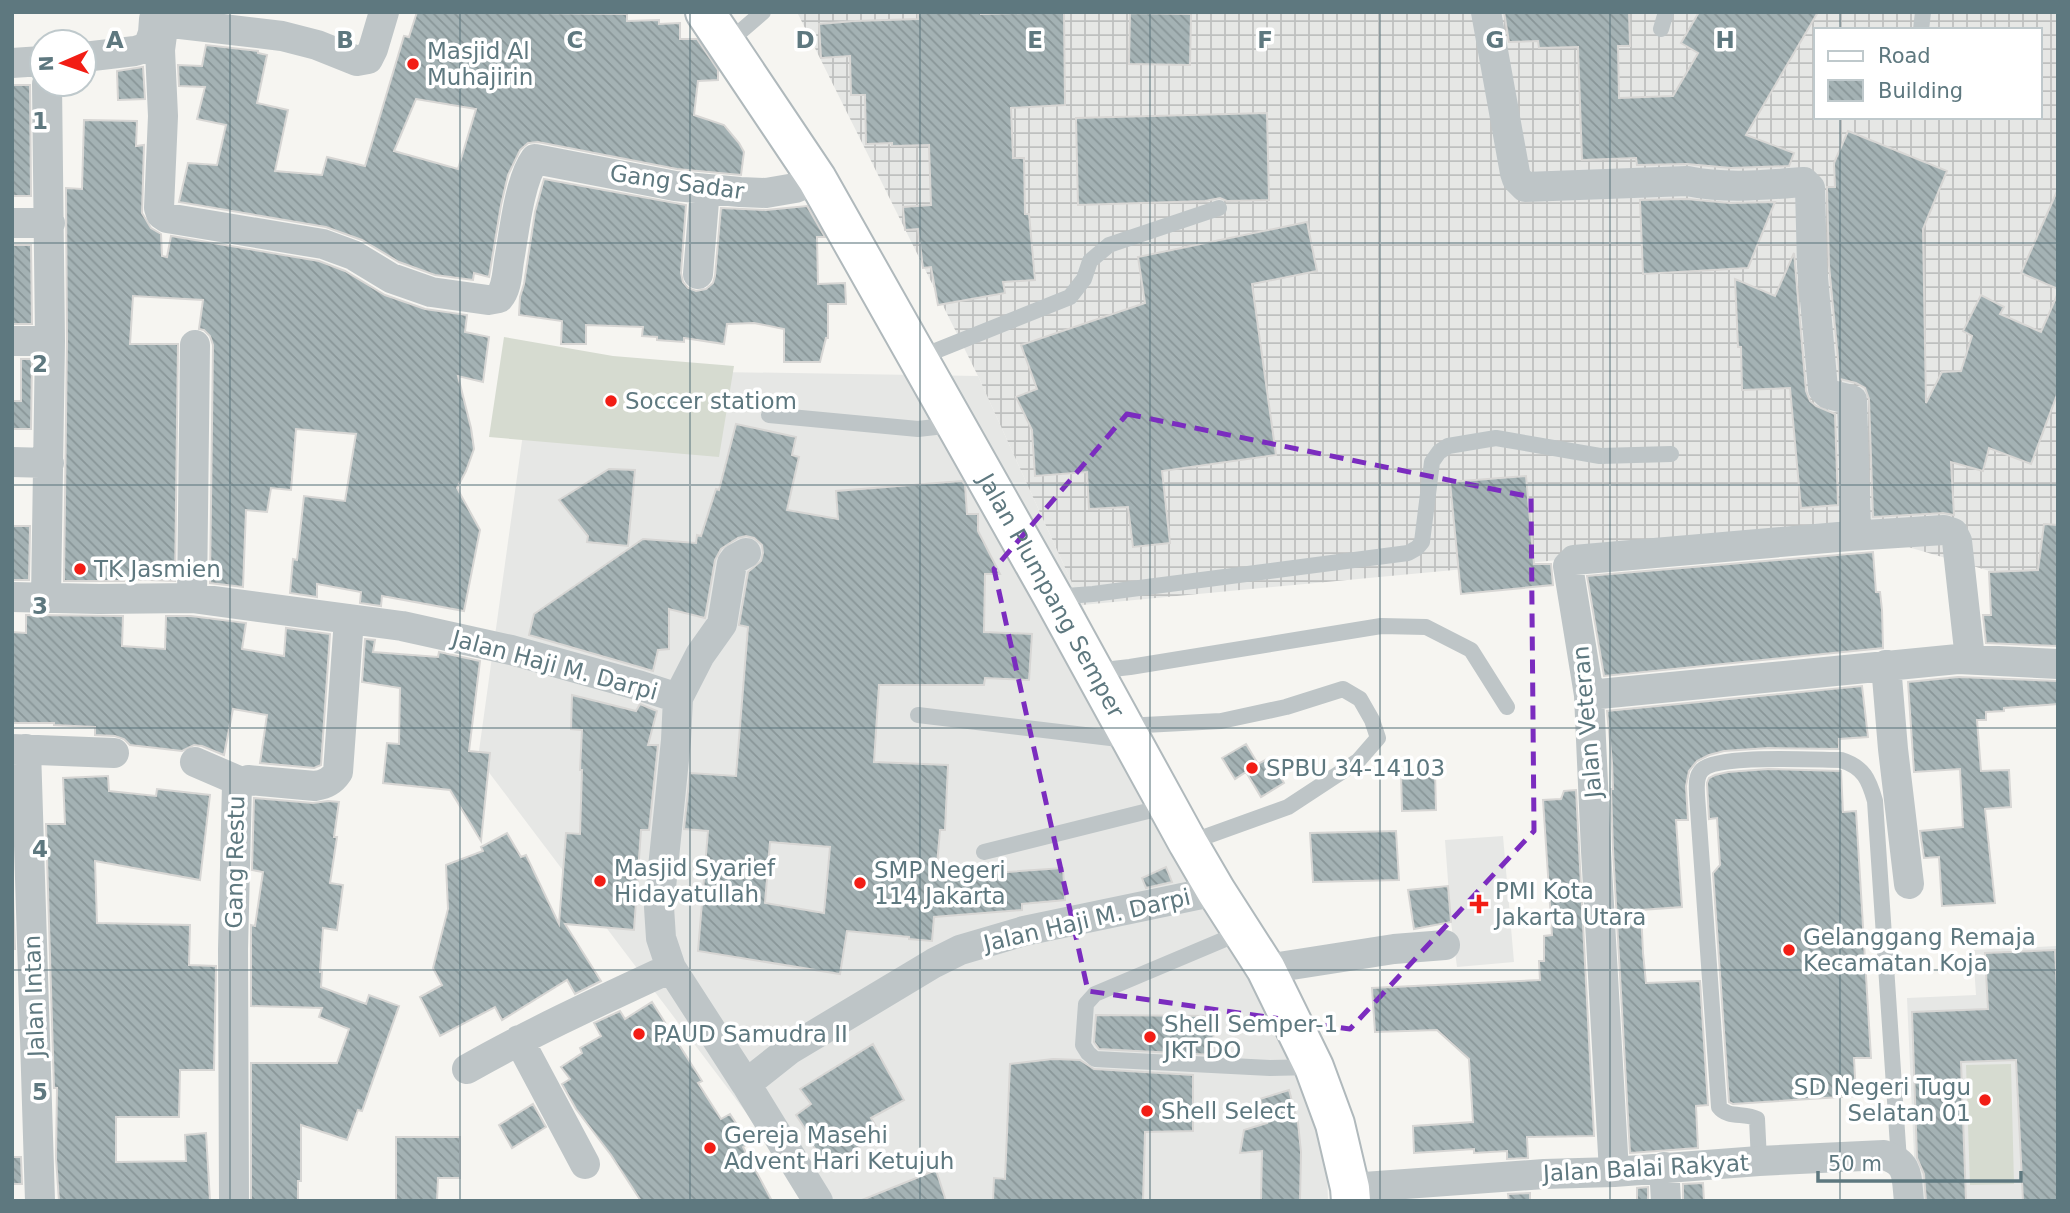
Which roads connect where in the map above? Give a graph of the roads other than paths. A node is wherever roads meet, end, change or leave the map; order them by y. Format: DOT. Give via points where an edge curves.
graph roads {
  1 [pos="384,12"];
  2 [pos="705,12"];
  3 [pos="763,12"];
  4 [pos="1486,12"];
  5 [pos="1665,12"];
  6 [pos="161,16"];
  7 [pos="1661,29"];
  8 [pos="726,44"];
  9 [pos="98,55"];
  10 [pos="47,98"];
  11 [pos="817,179"];
  12 [pos="705,189"];
  13 [pos="1219,208"];
  14 [pos="12,223"];
  15 [pos="50,223"];
  16 [pos="698,274"];
  17 [pos="12,341"];
  18 [pos="50,341"];
  19 [pos="195,345"];
  20 [pos="918,358"];
  21 [pos="769,415"];
  22 [pos="956,425"];
  23 [pos="1671,454"];
  24 [pos="12,462"];
  25 [pos="49,463"];
  26 [pos="1853,533"];
  27 [pos="746,553"];
  28 [pos="12,597"];
  29 [pos="1053,597"];
  30 [pos="46,598"];
  31 [pos="192,598"];
  32 [pos="349,619"];
  33 [pos="1970,660"];
  34 [pos="2058,664"];
  35 [pos="1886,665"];
  36 [pos="1094,671"];
  37 [pos="1589,695"];
  38 [pos="678,698"];
  39 [pos="1507,707"];
  40 [pos="918,715"];
  41 [pos="1129,733"];
  42 [pos="19,749"];
  43 [pos="114,753"];
  44 [pos="195,762"];
  45 [pos="239,781"];
  46 [pos="1168,806"];
  47 [pos="1188,842"];
  48 [pos="984,852"];
  49 [pos="1909,884"];
  50 [pos="1216,891"];
  51 [pos="1242,932"];
  52 [pos="1445,945"];
  53 [pos="671,968"];
  54 [pos="1266,969"];
  55 [pos="519,1040"];
  56 [pos="1314,1067"];
  57 [pos="467,1069"];
  58 [pos="746,1084"];
  59 [pos="1759,1161"];
  60 [pos="1899,1161"];
  61 [pos="585,1164"];
  62 [pos="1664,1167"];
  63 [pos="1614,1172"];
  64 [pos="1350,1194"];
  65 [pos="40,1201"];
  66 [pos="234,1201"];
  67 [pos="818,1201"];
  68 [pos="1666,1201"];
  69 [pos="1909,1201"];
  1 -- 6 [label="street" via="368,59 357,61 282,36"];
  2 -- 8 [label="main road, Jalan Plumpang Semper"];
  3 -- 8 [label="lane"];
  4 -- 26 [label="street" via="1515,173 1525,187 1687,181 1710,186 1804,182 1810,188 1823,389 1852,400"];
  5 -- 7 [label="lane"];
  6 -- 9 [label="street" via="148,47"];
  6 -- 12 [label="street, Gang Sadar" via="159,208 167,218 324,244 391,278 431,292 488,300 499,298 506,284 516,217 535,159"];
  8 -- 11 [label="main road, Jalan Plumpang Semper"];
  10 -- 15 [label="street"];
  11 -- 12 [label="street, Gang Sadar" via="766,193"];
  11 -- 20 [label="main road, Jalan Plumpang Semper"];
  12 -- 16 [label="street"];
  13 -- 20 [label="lane" via="1109,246 1090,261 1070,297"];
  14 -- 15 [label="street"];
  15 -- 18 [label="street"];
  17 -- 18 [label="street"];
  18 -- 25 [label="street"];
  19 -- 31 [label="street"];
  20 -- 22 [label="main road, Jalan Plumpang Semper"];
  21 -- 22 [label="lane" via="918,429"];
  22 -- 29 [label="main road, Jalan Plumpang Semper"];
  23 -- 29 [label="lane" via="1600,456 1496,438 1448,446 1432,462 1422,542 1408,553"];
  24 -- 25 [label="street"];
  25 -- 30 [label="street"];
  26 -- 33 [label="street" via="1953,533"];
  26 -- 37 [label="street, Jalan Veteran" via="1572,561 1568,566"];
  27 -- 38 [label="street" via="732,563 722,624"];
  28 -- 30 [label="street, Jalan Haji M. Darpi"];
  29 -- 36 [label="main road, Jalan Plumpang Semper"];
  30 -- 31 [label="street, Jalan Haji M. Darpi"];
  31 -- 32 [label="street, Jalan Haji M. Darpi"];
  32 -- 38 [label="street, Jalan Haji M. Darpi" via="511,650"];
  32 -- 45 [label="street, Gang Restu" via="338,772 315,786"];
  33 -- 34 [label="street"];
  33 -- 35 [label="street"];
  35 -- 37 [label="street"];
  35 -- 49 [label="street"];
  36 -- 39 [label="lane" via="1381,626 1426,627 1471,650"];
  36 -- 41 [label="main road, Jalan Plumpang Semper"];
  37 -- 63 [label="street, Jalan Veteran"];
  38 -- 53 [label="street, Jalan Haji M. Darpi" via="659,907 661,938"];
  40 -- 41 [label="lane"];
  41 -- 46 [label="main road, Jalan Plumpang Semper"];
  41 -- 47 [label="lane" via="1221,721 1343,689 1360,699 1372,720 1378,737 1358,761 1330,781 1288,807"];
  42 -- 43 [label="street"];
  42 -- 65 [label="street, Jalan Intan"];
  44 -- 45 [label="street"];
  45 -- 66 [label="street, Gang Restu" via="233,949"];
  46 -- 47 [label="main road, Jalan Plumpang Semper"];
  46 -- 48 [label="lane"];
  47 -- 50 [label="main road, Jalan Plumpang Semper"];
  50 -- 51 [label="main road, Jalan Plumpang Semper"];
  50 -- 58 [label="street, Jalan Haji M. Darpi" via="1024,931 960,950 789,1050"];
  51 -- 54 [label="main road, Jalan Plumpang Semper"];
  51 -- 56 [label="lane" via="1095,994 1086,1004 1083,1045 1095,1059"];
  52 -- 54 [label="street"];
  53 -- 55 [label="street"];
  53 -- 58 [label="street, Jalan Haji M. Darpi"];
  54 -- 56 [label="main road, Jalan Plumpang Semper"];
  55 -- 57 [label="street"];
  55 -- 61 [label="street"];
  56 -- 64 [label="main road, Jalan Plumpang Semper" via="1335,1124"];
  58 -- 67 [label="street, Jalan Haji M. Darpi"];
  59 -- 60 [label="street, Jalan Balai Rakyat" via="1884,1155"];
  59 -- 60 [label="lane" via="1757,1119 1727,1114 1719,1107 1696,781 1711,764 1733,760 1841,760 1853,763 1869,781 1875,801"];
  59 -- 62 [label="street, Jalan Balai Rakyat"];
  60 -- 69 [label="street" via="1905,1169"];
  62 -- 63 [label="street, Jalan Balai Rakyat"];
  62 -- 68 [label="street"];
  63 -- 64 [label="street, Jalan Balai Rakyat" via="1544,1174"];
}
